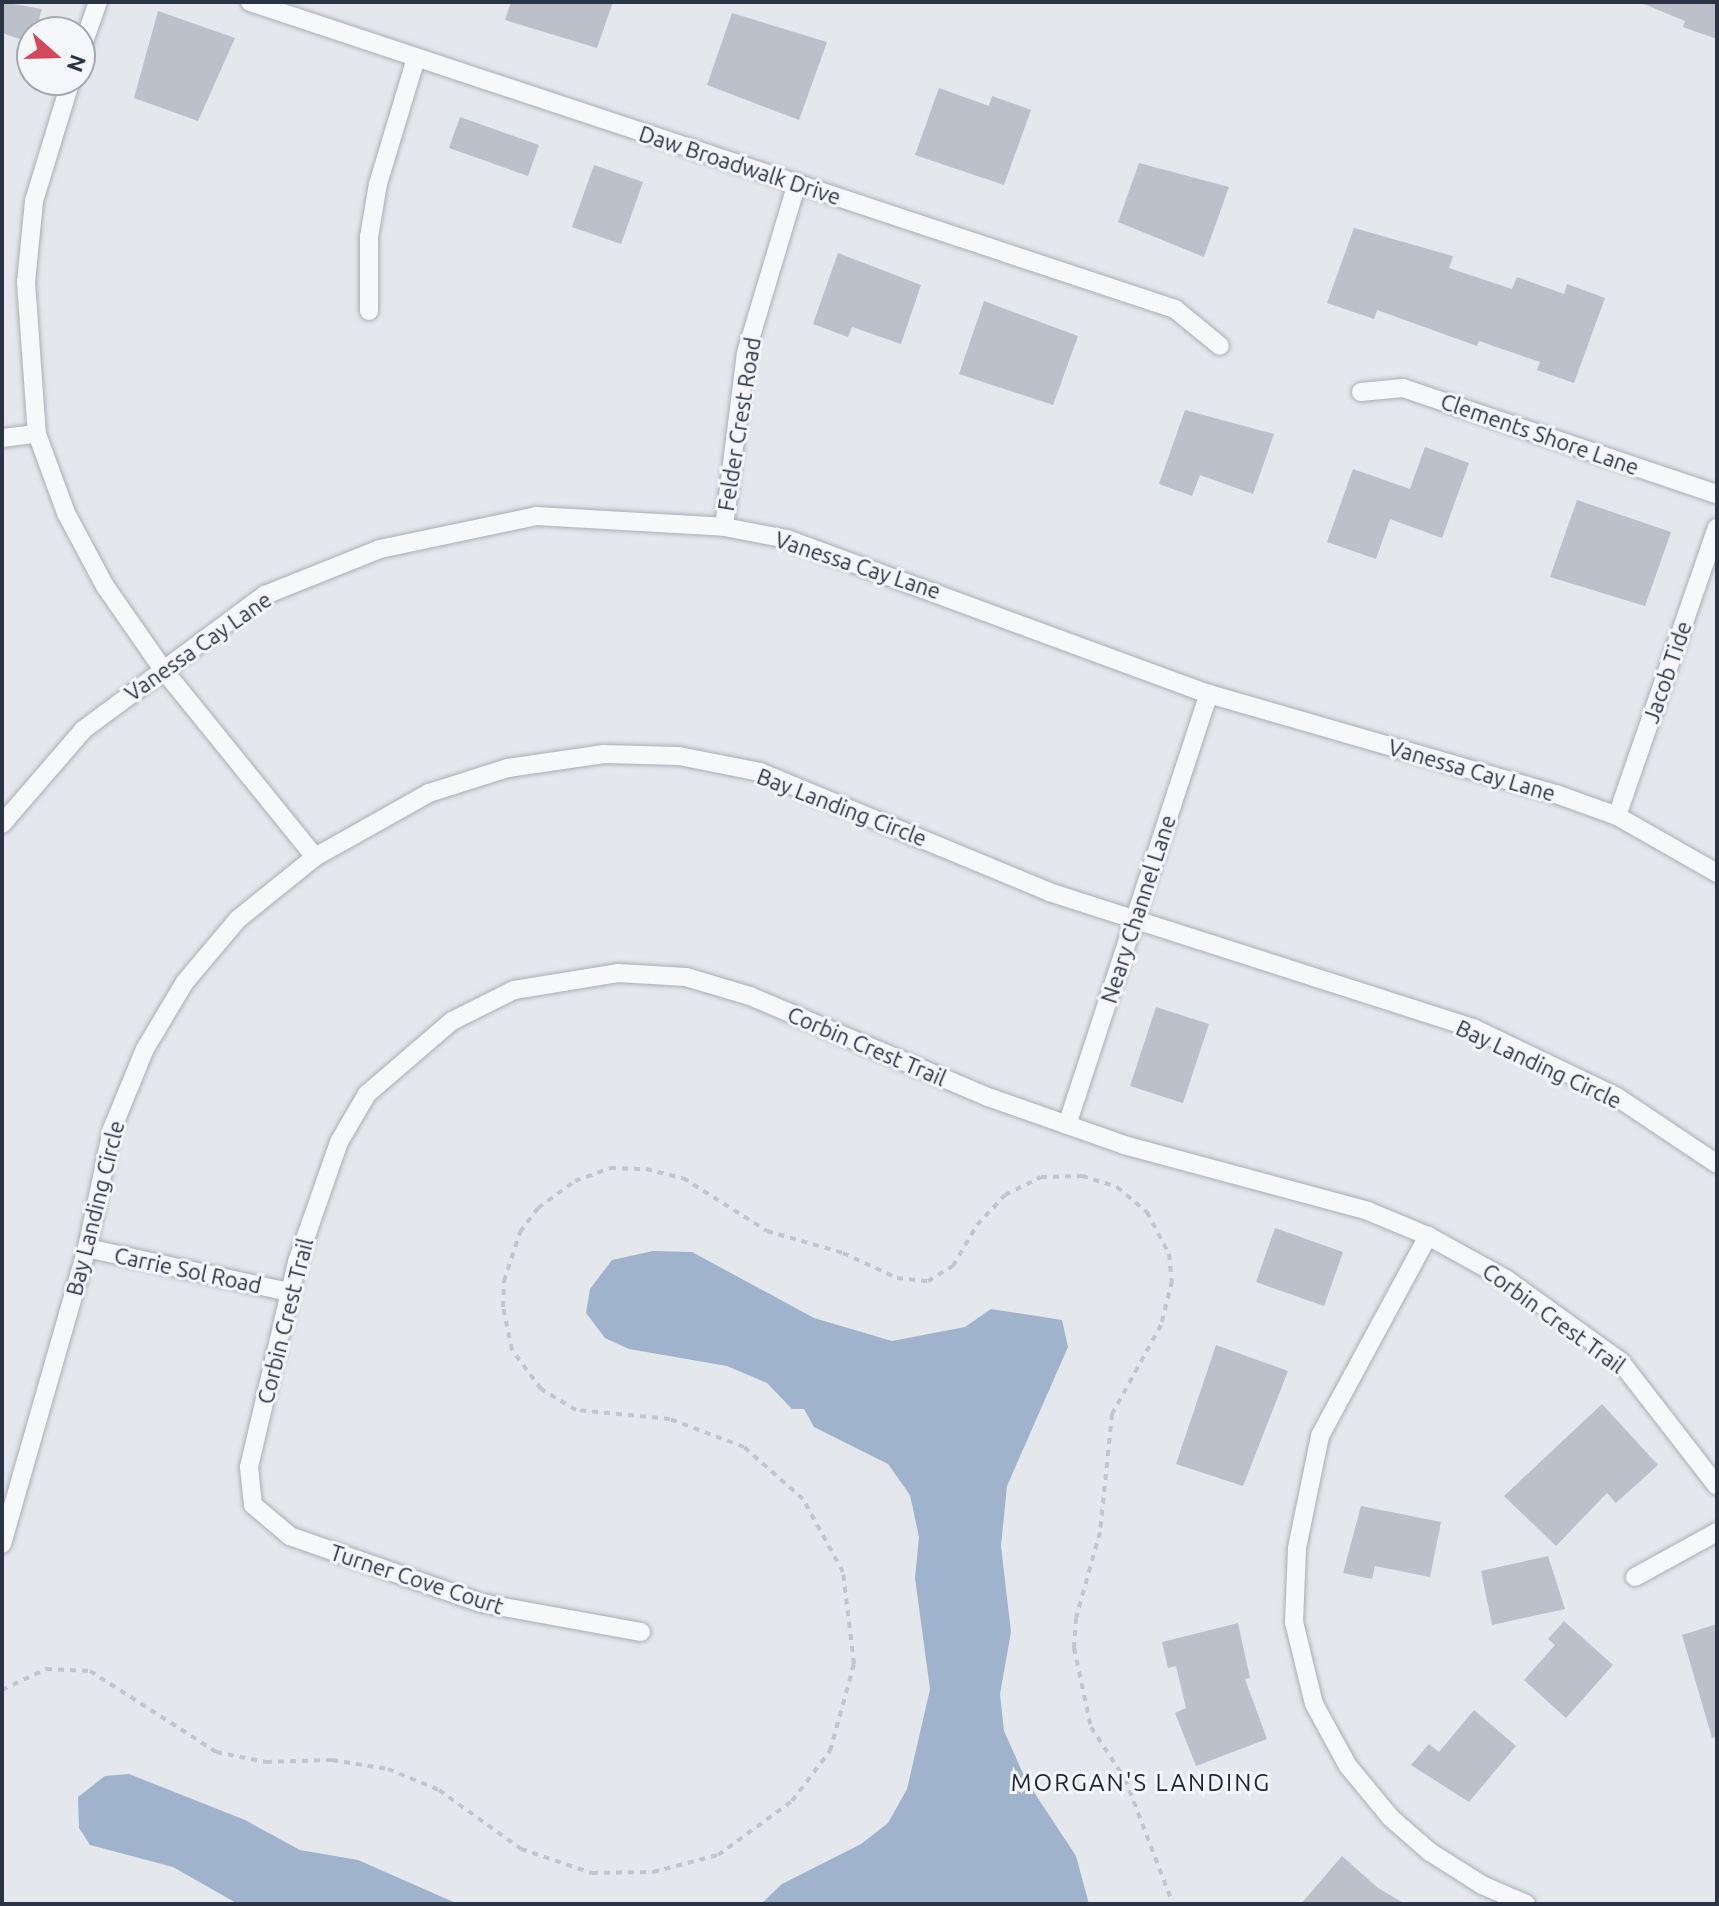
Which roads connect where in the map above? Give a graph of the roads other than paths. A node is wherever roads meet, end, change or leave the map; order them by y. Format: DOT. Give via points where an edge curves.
graph roads {
  1 [pos="250,2"];
  2 [pos="416,58"];
  3 [pos="66,96"];
  4 [pos="797,183"];
  5 [pos="369,311"];
  6 [pos="1220,346"];
  7 [pos="1361,392"];
  8 [pos="37,434"];
  9 [pos="2,438"];
  10 [pos="1717,494"];
  11 [pos="724,527"];
  12 [pos="1717,528"];
  13 [pos="162,668"];
  14 [pos="1209,694"];
  15 [pos="1617,816"];
  16 [pos="2,824"];
  17 [pos="315,857"];
  18 [pos="1717,873"];
  19 [pos="1135,920"];
  20 [pos="1067,1125"];
  21 [pos="1717,1164"];
  22 [pos="1428,1236"];
  23 [pos="87,1248"];
  24 [pos="289,1292"];
  25 [pos="1717,1486"];
  26 [pos="253,1505"];
  27 [pos="1717,1532"];
  28 [pos="2,1544"];
  29 [pos="1635,1577"];
  30 [pos="641,1632"];
  31 [pos="1526,1904"];
  1 -- 2 [label="street, Daw Broadwalk Drive"];
  2 -- 4 [label="street, Daw Broadwalk Drive"];
  2 -- 5 [label="street" via="378,184 369,237"];
  3 -- 8 [label="street" via="34,201 28,255 26,345"];
  4 -- 6 [label="street, Daw Broadwalk Drive" via="1175,309"];
  4 -- 11 [label="street, Felder Crest Road" via="746,353"];
  7 -- 10 [label="street, Clements Shore Lane" via="1403,388"];
  8 -- 9 [label="street"];
  8 -- 13 [label="street" via="66,513 99,574"];
  11 -- 13 [label="street, Vanessa Cay Lane" via="536,516 380,549 265,595"];
  11 -- 14 [label="street, Vanessa Cay Lane" via="853,559"];
  12 -- 15 [label="street, Jacob Tide"];
  13 -- 16 [label="street, Vanessa Cay Lane" via="83,730"];
  13 -- 17 [label="street"];
  14 -- 15 [label="street, Vanessa Cay Lane"];
  14 -- 19 [label="street, Neary Channel Lane"];
  15 -- 18 [label="street, Vanessa Cay Lane"];
  17 -- 19 [label="street, Bay Landing Circle" via="429,793 508,768 604,754 679,756 760,772 1049,892"];
  17 -- 23 [label="street, Bay Landing Circle" via="238,919 185,982 145,1049 112,1129"];
  19 -- 20 [label="street, Neary Channel Lane"];
  19 -- 21 [label="street, Bay Landing Circle" via="1475,1029 1617,1097"];
  20 -- 22 [label="street, Corbin Crest Trail" via="1368,1211"];
  20 -- 24 [label="street, Corbin Crest Trail" via="750,996 686,977 618,973 514,990 452,1021 367,1094 339,1142"];
  22 -- 25 [label="street, Corbin Crest Trail" via="1506,1279 1620,1361"];
  22 -- 31 [label="street" via="1320,1436 1297,1548 1294,1622 1314,1704 1356,1777 1430,1852 1482,1885"];
  23 -- 24 [label="street, Carrie Sol Road"];
  23 -- 28 [label="street, Bay Landing Circle"];
  24 -- 26 [label="street, Corbin Crest Trail" via="249,1467"];
  26 -- 30 [label="street, Turner Cove Court" via="290,1536 403,1578 481,1603"];
  27 -- 29 [label="street"];
}
